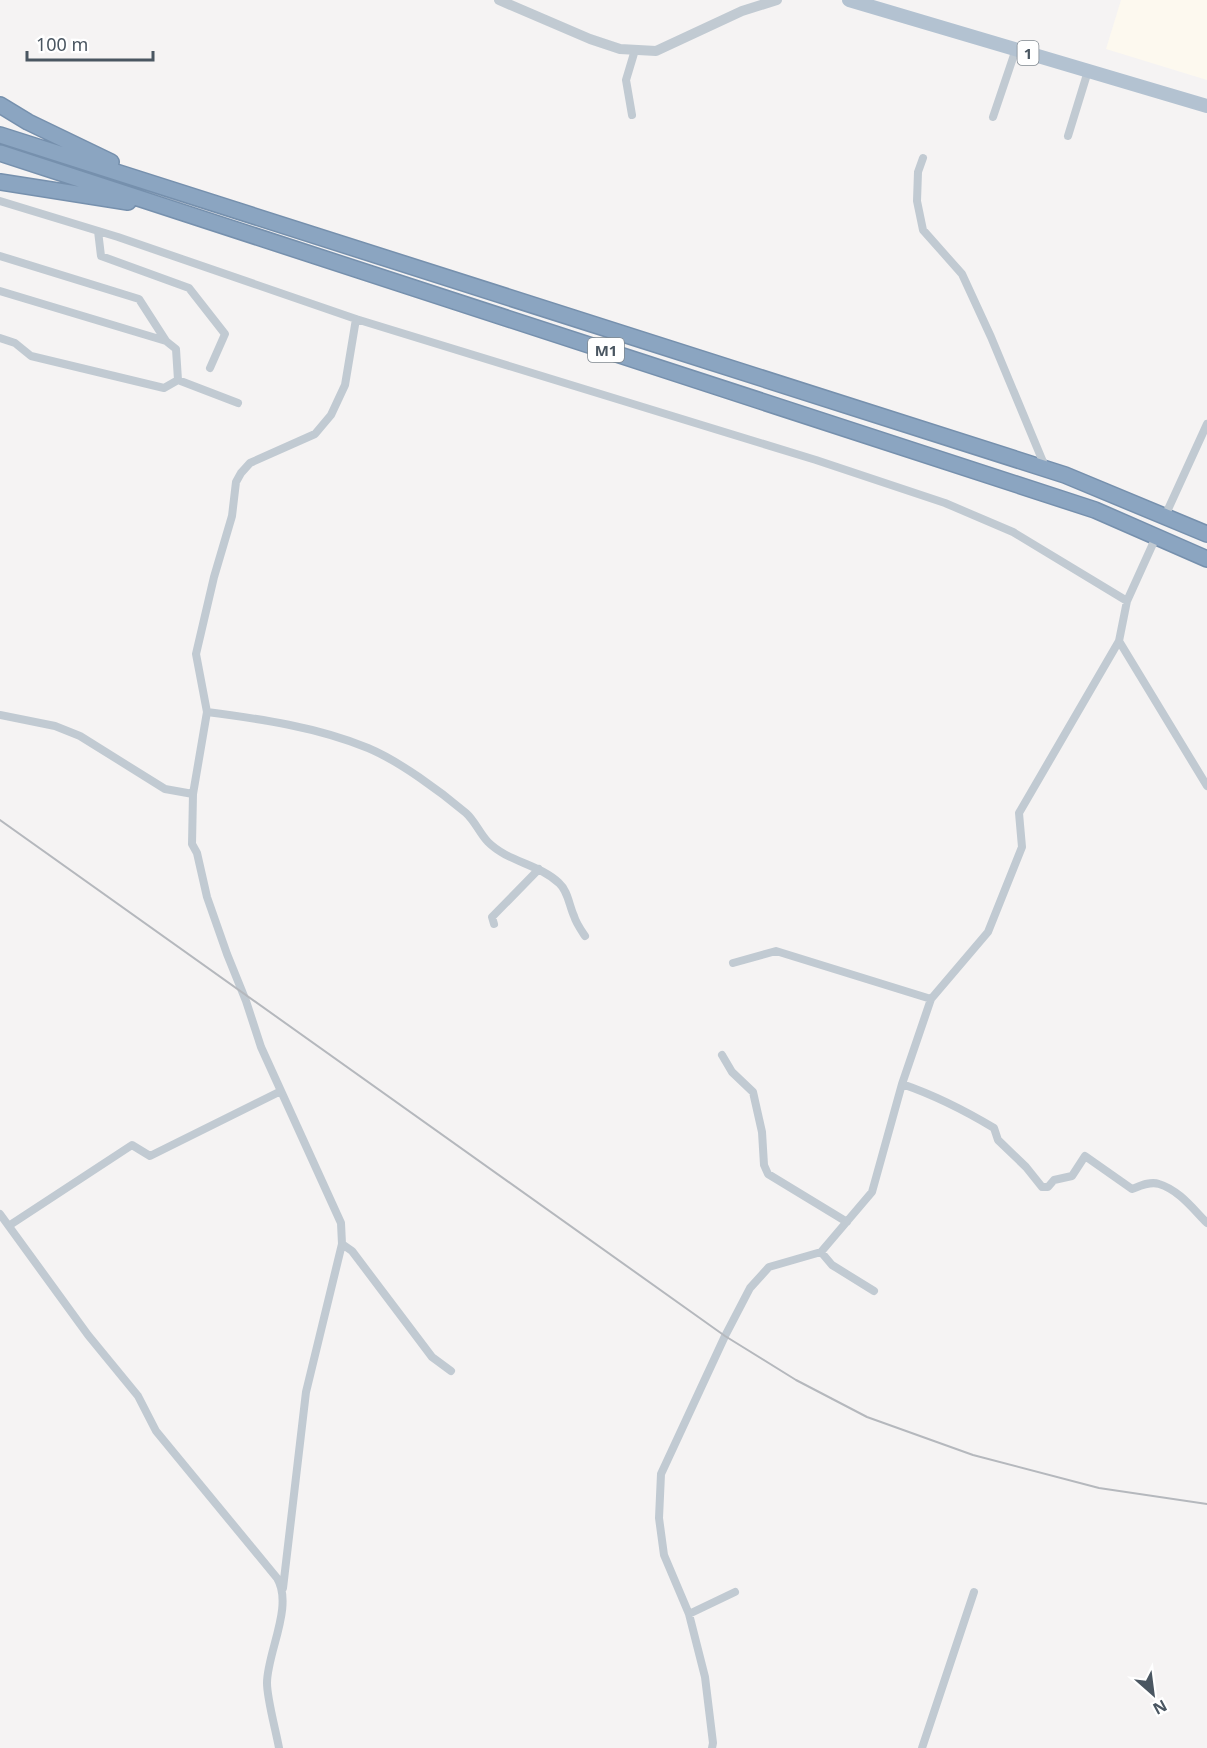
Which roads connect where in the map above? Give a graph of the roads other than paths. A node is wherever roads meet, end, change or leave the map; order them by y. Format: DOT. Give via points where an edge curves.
graph roads {
  1 [pos="499,0"];
  2 [pos="777,0"];
  3 [pos="849,0"];
  4 [pos="881,5"];
  5 [pos="636,50"];
  6 [pos="1016,50"];
  7 [pos="1088,71"];
  8 [pos="0,105"];
  9 [pos="1207,106"];
  10 [pos="632,115"];
  11 [pos="993,117"];
  12 [pos="0,135"];
  13 [pos="1068,136"];
  14 [pos="0,153"];
  15 [pos="923,158"];
  16 [pos="0,182"];
  17 [pos="159,186"];
  18 [pos="0,201"];
  19 [pos="176,209"];
  20 [pos="98,231"];
  21 [pos="0,256"];
  22 [pos="0,291"];
  23 [pos="356,319"];
  24 [pos="0,338"];
  25 [pos="166,341"];
  26 [pos="210,368"];
  27 [pos="178,380"];
  28 [pos="238,403"];
  29 [pos="1207,424"];
  30 [pos="1047,469"];
  31 [pos="1165,516"];
  32 [pos="1207,534"];
  33 [pos="1156,537"];
  34 [pos="1207,559"];
  35 [pos="1127,601"];
  36 [pos="1119,641"];
  37 [pos="207,712"];
  38 [pos="0,715"];
  39 [pos="1207,786"];
  40 [pos="193,794"];
  41 [pos="539,869"];
  42 [pos="494,924"];
  43 [pos="585,936"];
  44 [pos="733,963"];
  45 [pos="931,999"];
  46 [pos="722,1055"];
  47 [pos="902,1084"];
  48 [pos="281,1091"];
  49 [pos="0,1214"];
  50 [pos="847,1222"];
  51 [pos="1207,1223"];
  52 [pos="9,1225"];
  53 [pos="342,1244"];
  54 [pos="821,1252"];
  55 [pos="874,1291"];
  56 [pos="451,1371"];
  57 [pos="283,1588"];
  58 [pos="735,1592"];
  59 [pos="974,1592"];
  60 [pos="689,1614"];
  61 [pos="279,1748"];
  62 [pos="712,1748"];
  63 [pos="922,1748"];
  1 -- 5 [label="street" via="590,39"];
  2 -- 5 [label="street" via="742,11 656,51"];
  3 -- 4 [label="main road, 1"];
  4 -- 6 [label="main road, 1"];
  5 -- 10 [label="street" via="626,80"];
  6 -- 7 [label="main road, 1"];
  6 -- 11 [label="street"];
  7 -- 9 [label="main road, 1"];
  7 -- 13 [label="street"];
  8 -- 17 [label="highway"];
  12 -- 17 [label="highway, M1"];
  14 -- 19 [label="highway, M1"];
  15 -- 30 [label="street" via="918,172 917,201 923,230 962,274"];
  16 -- 19 [label="highway"];
  17 -- 30 [label="highway, M1"];
  18 -- 20 [label="street"];
  19 -- 33 [label="highway, M1" via="1095,510"];
  20 -- 23 [label="street"];
  20 -- 26 [label="street" via="101,256 189,288 211,314 225,334"];
  21 -- 25 [label="street" via="139,298"];
  22 -- 25 [label="street"];
  23 -- 35 [label="street" via="945,503 1013,532"];
  23 -- 37 [label="street" via="345,385 331,415 315,434 250,463 236,482 232,516 196,654"];
  24 -- 27 [label="street" via="15,343 31,356 164,388"];
  25 -- 27 [label="street" via="176,349"];
  27 -- 28 [label="street"];
  29 -- 31 [label="street"];
  30 -- 31 [label="highway, M1"];
  31 -- 32 [label="highway, M1"];
  33 -- 34 [label="highway, M1"];
  33 -- 35 [label="street"];
  35 -- 36 [label="street"];
  36 -- 39 [label="street"];
  36 -- 45 [label="street" via="1019,813 1022,848 988,932"];
  37 -- 40 [label="street"];
  37 -- 41 [label="street" via="301,728 370,749 468,815 489,843 510,858"];
  38 -- 40 [label="street" via="72,732 165,789"];
  40 -- 48 [label="street" via="192,844 198,853 207,897 261,1047"];
  41 -- 42 [label="street" via="492,917"];
  41 -- 43 [label="street" via="560,884"];
  44 -- 45 [label="street" via="776,951"];
  45 -- 47 [label="street"];
  46 -- 50 [label="street" via="732,1072 753,1092 768,1174"];
  47 -- 50 [label="street" via="872,1192"];
  47 -- 51 [label="street" via="928,1093 994,1128 998,1140 1042,1187 1072,1176 1085,1156 1132,1189 1158,1183 1184,1198"];
  48 -- 52 [label="street" via="150,1156 132,1145"];
  48 -- 53 [label="street" via="341,1223"];
  49 -- 52 [label="street"];
  50 -- 54 [label="street"];
  52 -- 57 [label="street" via="88,1335 138,1396 156,1431"];
  53 -- 56 [label="street" via="352,1251 432,1357"];
  53 -- 57 [label="street" via="306,1392"];
  54 -- 55 [label="street" via="832,1265"];
  54 -- 60 [label="street" via="769,1267 750,1288 661,1474 659,1518 664,1555"];
  57 -- 61 [label="street" via="267,1683"];
  58 -- 60 [label="street"];
  59 -- 63 [label="street"];
  60 -- 62 [label="street" via="705,1677"];
}
